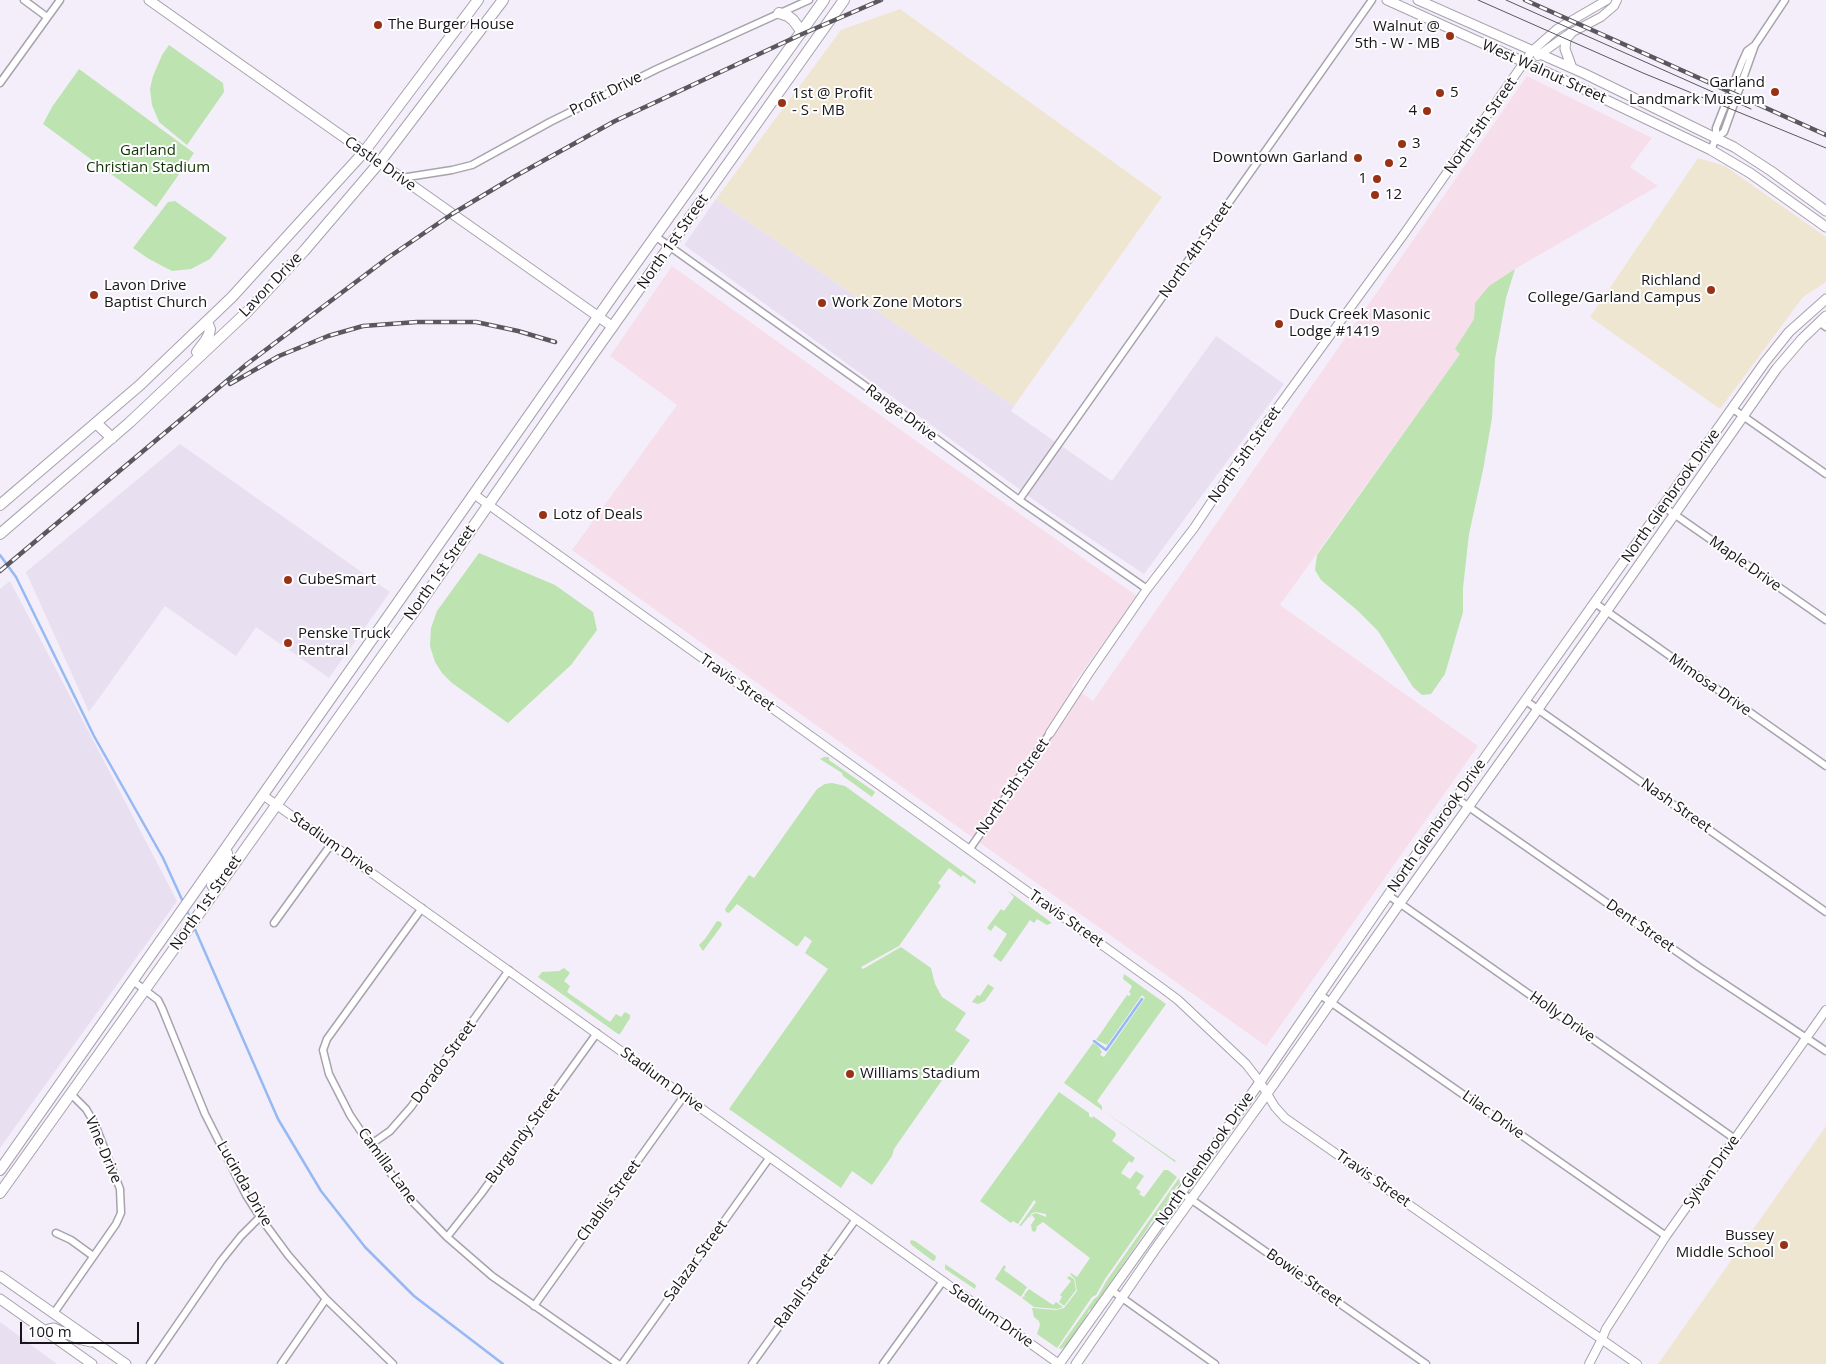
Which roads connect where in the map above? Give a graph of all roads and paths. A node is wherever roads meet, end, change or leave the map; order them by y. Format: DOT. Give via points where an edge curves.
graph roads {
  1 [pos="24,0"];
  2 [pos="60,0"];
  3 [pos="149,0"];
  4 [pos="478,0"];
  5 [pos="503,0"];
  6 [pos="809,0"];
  7 [pos="824,0"];
  8 [pos="844,0"];
  9 [pos="1372,0"];
  10 [pos="1387,0"];
  11 [pos="1418,0"];
  12 [pos="1607,0"];
  13 [pos="1617,0"];
  14 [pos="1785,0"];
  15 [pos="779,13"];
  16 [pos="48,17"];
  17 [pos="802,32"];
  18 [pos="1572,33"];
  19 [pos="1537,52"];
  20 [pos="1525,63"];
  21 [pos="1572,68"];
  22 [pos="0,83"];
  23 [pos="750,106"];
  24 [pos="763,115"];
  25 [pos="1716,138"];
  26 [pos="1711,150"];
  27 [pos="364,152"];
  28 [pos="379,163"];
  29 [pos="401,178"];
  30 [pos="1826,211"];
  31 [pos="1826,227"];
  32 [pos="655,236"];
  33 [pos="670,246"];
  34 [pos="1826,298"];
  35 [pos="598,317"];
  36 [pos="207,322"];
  37 [pos="1824,322"];
  38 [pos="613,327"];
  39 [pos="173,382"];
  40 [pos="1733,409"];
  41 [pos="1744,416"];
  42 [pos="96,423"];
  43 [pos="112,438"];
  44 [pos="491,472"];
  45 [pos="1826,474"];
  46 [pos="504,481"];
  47 [pos="475,495"];
  48 [pos="1019,500"];
  49 [pos="488,504"];
  50 [pos="0,505"];
  51 [pos="1664,507"];
  52 [pos="1674,514"];
  53 [pos="0,534"];
  54 [pos="410,588"];
  55 [pos="1147,589"];
  56 [pos="424,598"];
  57 [pos="1595,604"];
  58 [pos="1606,612"];
  59 [pos="1826,620"];
  60 [pos="1526,700"];
  61 [pos="1538,709"];
  62 [pos="1050,733"];
  63 [pos="1826,766"];
  64 [pos="264,796"];
  65 [pos="1456,798"];
  66 [pos="276,804"];
  67 [pos="1469,806"];
  68 [pos="332,843"];
  69 [pos="226,848"];
  70 [pos="969,850"];
  71 [pos="1388,896"];
  72 [pos="1400,903"];
  73 [pos="422,908"];
  74 [pos="200,911"];
  75 [pos="1826,912"];
  76 [pos="274,922"];
  77 [pos="509,970"];
  78 [pos="133,981"];
  79 [pos="144,989"];
  80 [pos="1319,994"];
  81 [pos="1331,1002"];
  82 [pos="1826,1010"];
  83 [pos="597,1033"];
  84 [pos="1806,1038"];
  85 [pos="1826,1051"];
  86 [pos="1260,1082"];
  87 [pos="70,1094"];
  88 [pos="1266,1095"];
  89 [pos="684,1096"];
  90 [pos="30,1128"];
  91 [pos="40,1136"];
  92 [pos="1735,1139"];
  93 [pos="370,1145"];
  94 [pos="770,1157"];
  95 [pos="0,1170"];
  96 [pos="1182,1192"];
  97 [pos="0,1193"];
  98 [pos="1192,1200"];
  99 [pos="260,1217"];
  100 [pos="856,1219"];
  101 [pos="56,1234"];
  102 [pos="1666,1236"];
  103 [pos="447,1237"];
  104 [pos="93,1256"];
  105 [pos="0,1276"];
  106 [pos="943,1281"];
  107 [pos="1111,1290"];
  108 [pos="1122,1298"];
  109 [pos="0,1299"];
  110 [pos="326,1299"];
  111 [pos="534,1306"];
  112 [pos="54,1313"];
  113 [pos="46,1332"];
  114 [pos="1602,1340"];
  115 [pos="96,1343"];
  116 [pos="92,1364"];
  117 [pos="126,1364"];
  118 [pos="150,1364"];
  119 [pos="281,1364"];
  120 [pos="393,1364"];
  121 [pos="618,1364"];
  122 [pos="622,1364"];
  123 [pos="752,1364"];
  124 [pos="883,1364"];
  125 [pos="1059,1364"];
  126 [pos="1076,1364"];
  127 [pos="1215,1364"];
  128 [pos="1426,1364"];
  129 [pos="1589,1364"];
  130 [pos="1637,1364"];
  1 -- 16 [label="street"];
  2 -- 16 [label="street"];
  3 -- 27 [label="main road, Castle Drive"];
  4 -- 27 [label="main road, Lavon Drive"];
  5 -- 28 [label="main road, Lavon Drive"];
  6 -- 15 [label="street, Profit Drive"];
  7 -- 17 [label="main road, North 1st Street"];
  8 -- 24 [label="main road, North 1st Street"];
  9 -- 48 [label="street, North 4th Street"];
  10 -- 20 [label="main road, West Walnut Street"];
  11 -- 19 [label="main road, West Walnut Street"];
  12 -- 19 [label="street, North 5th Street" via="1557,29"];
  13 -- 18 [label="street, North 5th Street" via="1601,16"];
  14 -- 25 [label="street" via="1742,62 1716,128"];
  15 -- 17 [label="main road" via="793,20"];
  15 -- 29 [label="street, Profit Drive" via="595,99 472,165"];
  16 -- 22 [label="street"];
  17 -- 23 [label="main road, North 1st Street"];
  18 -- 19 [label="street, North 5th Street"];
  18 -- 21 [label="main road" via="1566,39 1565,49"];
  19 -- 20 [label="street, North 5th Street"];
  19 -- 21 [label="main road, West Walnut Street"];
  20 -- 26 [label="main road, West Walnut Street"];
  20 -- 55 [label="street, North 5th Street" via="1240,459 1194,528"];
  21 -- 25 [label="main road, West Walnut Street"];
  23 -- 24 [label="main road"];
  23 -- 32 [label="main road, North 1st Street"];
  24 -- 33 [label="main road, North 1st Street"];
  25 -- 26 [label="street"];
  25 -- 30 [label="main road, West Walnut Street" via="1753,159"];
  26 -- 31 [label="main road, West Walnut Street" via="1750,173"];
  27 -- 28 [label="main road, Castle Drive"];
  27 -- 36 [label="main road, Lavon Drive"];
  28 -- 29 [label="main road, Castle Drive"];
  28 -- 39 [label="main road, Lavon Drive" via="285,272"];
  29 -- 35 [label="main road, Castle Drive"];
  32 -- 33 [label="street, Range Drive"];
  32 -- 35 [label="main road, North 1st Street"];
  33 -- 38 [label="main road, North 1st Street"];
  33 -- 48 [label="street, Range Drive"];
  34 -- 40 [label="main road, North Glenbrook Drive" via="1783,340"];
  35 -- 38 [label="main road, Castle Drive"];
  35 -- 44 [label="main road, North 1st Street"];
  36 -- 39 [label="main road" via="210,329 206,340"];
  36 -- 42 [label="main road, Lavon Drive"];
  37 -- 41 [label="main road, North Glenbrook Drive" via="1792,350"];
  38 -- 46 [label="main road, North 1st Street"];
  39 -- 43 [label="main road, Lavon Drive"];
  40 -- 41 [label="street"];
  40 -- 51 [label="main road, North Glenbrook Drive"];
  41 -- 45 [label="street"];
  41 -- 52 [label="main road, North Glenbrook Drive"];
  42 -- 43 [label="main road"];
  42 -- 50 [label="main road, Lavon Drive"];
  43 -- 53 [label="main road, Lavon Drive"];
  44 -- 46 [label="main road"];
  44 -- 47 [label="main road, North 1st Street"];
  46 -- 49 [label="main road, North 1st Street"];
  47 -- 49 [label="street, Travis Street"];
  47 -- 54 [label="main road, North 1st Street"];
  48 -- 55 [label="street, Range Drive"];
  49 -- 56 [label="main road, North 1st Street"];
  49 -- 70 [label="street, Travis Street"];
  51 -- 52 [label="street, Maple Drive"];
  51 -- 57 [label="main road, North Glenbrook Drive"];
  52 -- 58 [label="main road, North Glenbrook Drive"];
  52 -- 59 [label="street, Maple Drive"];
  54 -- 56 [label="main road"];
  54 -- 64 [label="main road, North 1st Street"];
  55 -- 62 [label="street, North 5th Street"];
  56 -- 66 [label="main road, North 1st Street"];
  57 -- 58 [label="street, Mimosa Drive"];
  57 -- 60 [label="main road, North Glenbrook Drive"];
  58 -- 61 [label="main road, North Glenbrook Drive"];
  58 -- 63 [label="street, Mimosa Drive"];
  60 -- 61 [label="street, Nash Street"];
  60 -- 65 [label="main road, North Glenbrook Drive"];
  61 -- 67 [label="main road, North Glenbrook Drive"];
  61 -- 75 [label="street, Nash Street"];
  62 -- 70 [label="street, North 5th Street"];
  64 -- 66 [label="street, Stadium Drive"];
  64 -- 69 [label="main road, North 1st Street"];
  65 -- 67 [label="street, Dent Street"];
  65 -- 71 [label="main road, North Glenbrook Drive"];
  66 -- 68 [label="street, Stadium Drive"];
  66 -- 74 [label="main road, North 1st Street"];
  67 -- 72 [label="main road, North Glenbrook Drive"];
  67 -- 84 [label="street, Dent Street"];
  68 -- 73 [label="street, Stadium Drive"];
  68 -- 76 [label="street"];
  69 -- 74 [label="main road" via="227,857"];
  69 -- 78 [label="main road, North 1st Street"];
  70 -- 86 [label="street, Travis Street" via="1162,988 1236,1054"];
  71 -- 72 [label="street, Holly Drive"];
  71 -- 80 [label="main road, North Glenbrook Drive"];
  72 -- 81 [label="main road, North Glenbrook Drive"];
  72 -- 92 [label="street, Holly Drive"];
  73 -- 77 [label="street, Stadium Drive"];
  73 -- 93 [label="street, Camilla Lane" via="327,1039 323,1050 329,1074"];
  74 -- 79 [label="main road, North 1st Street"];
  77 -- 83 [label="street, Stadium Drive"];
  77 -- 93 [label="street, Dorado Street" via="411,1107 390,1131"];
  78 -- 79 [label="street, Lucinda Drive"];
  78 -- 90 [label="main road, North 1st Street"];
  79 -- 87 [label="main road, North 1st Street"];
  79 -- 99 [label="street, Lucinda Drive" via="158,1000 205,1114"];
  80 -- 81 [label="street, Lilac Drive"];
  80 -- 86 [label="main road, North Glenbrook Drive"];
  81 -- 88 [label="main road, North Glenbrook Drive"];
  81 -- 102 [label="street, Lilac Drive"];
  82 -- 84 [label="street, Sylvan Drive"];
  83 -- 89 [label="street, Stadium Drive"];
  83 -- 103 [label="street, Burgundy Street" via="482,1194"];
  84 -- 85 [label="street, Dent Street"];
  84 -- 92 [label="street, Sylvan Drive"];
  86 -- 88 [label="street, Travis Street"];
  86 -- 96 [label="main road, North Glenbrook Drive"];
  87 -- 91 [label="main road, North 1st Street"];
  87 -- 104 [label="street, Vine Drive" via="86,1109 95,1124 120,1189 121,1213"];
  88 -- 98 [label="main road, North Glenbrook Drive"];
  88 -- 114 [label="street, Travis Street" via="1285,1118"];
  89 -- 94 [label="street, Stadium Drive"];
  89 -- 111 [label="street, Chablis Street"];
  90 -- 91 [label="main road"];
  90 -- 95 [label="main road, North 1st Street"];
  91 -- 97 [label="main road, North 1st Street"];
  92 -- 102 [label="street, Sylvan Drive"];
  93 -- 103 [label="street, Camilla Lane" via="408,1197"];
  94 -- 100 [label="street, Stadium Drive"];
  94 -- 122 [label="street, Salazar Street"];
  96 -- 98 [label="street, Bowie Street"];
  96 -- 107 [label="main road, North Glenbrook Drive"];
  98 -- 108 [label="main road, North Glenbrook Drive"];
  98 -- 128 [label="street, Bowie Street"];
  99 -- 110 [label="street, Lucinda Drive"];
  99 -- 118 [label="street" via="221,1261"];
  100 -- 106 [label="street, Stadium Drive"];
  100 -- 123 [label="street, Rahall Street"];
  101 -- 104 [label="street" via="71,1240"];
  102 -- 114 [label="street, Sylvan Drive"];
  103 -- 111 [label="street, Camilla Lane" via="492,1276"];
  104 -- 112 [label="street, Vine Drive"];
  105 -- 112 [label="main road"];
  106 -- 124 [label="street"];
  106 -- 125 [label="street, Stadium Drive"];
  107 -- 108 [label="street"];
  107 -- 125 [label="main road, North Glenbrook Drive"];
  108 -- 126 [label="main road, North Glenbrook Drive"];
  108 -- 127 [label="street"];
  109 -- 113 [label="main road"];
  110 -- 119 [label="street"];
  110 -- 120 [label="street, Lucinda Drive"];
  111 -- 121 [label="street, Camilla Lane"];
  112 -- 115 [label="main road"];
  113 -- 115 [label="main road" via="54,1328"];
  113 -- 116 [label="main road"];
  114 -- 129 [label="street, Sylvan Drive"];
  114 -- 130 [label="street, Travis Street"];
  115 -- 117 [label="main road"];
}
